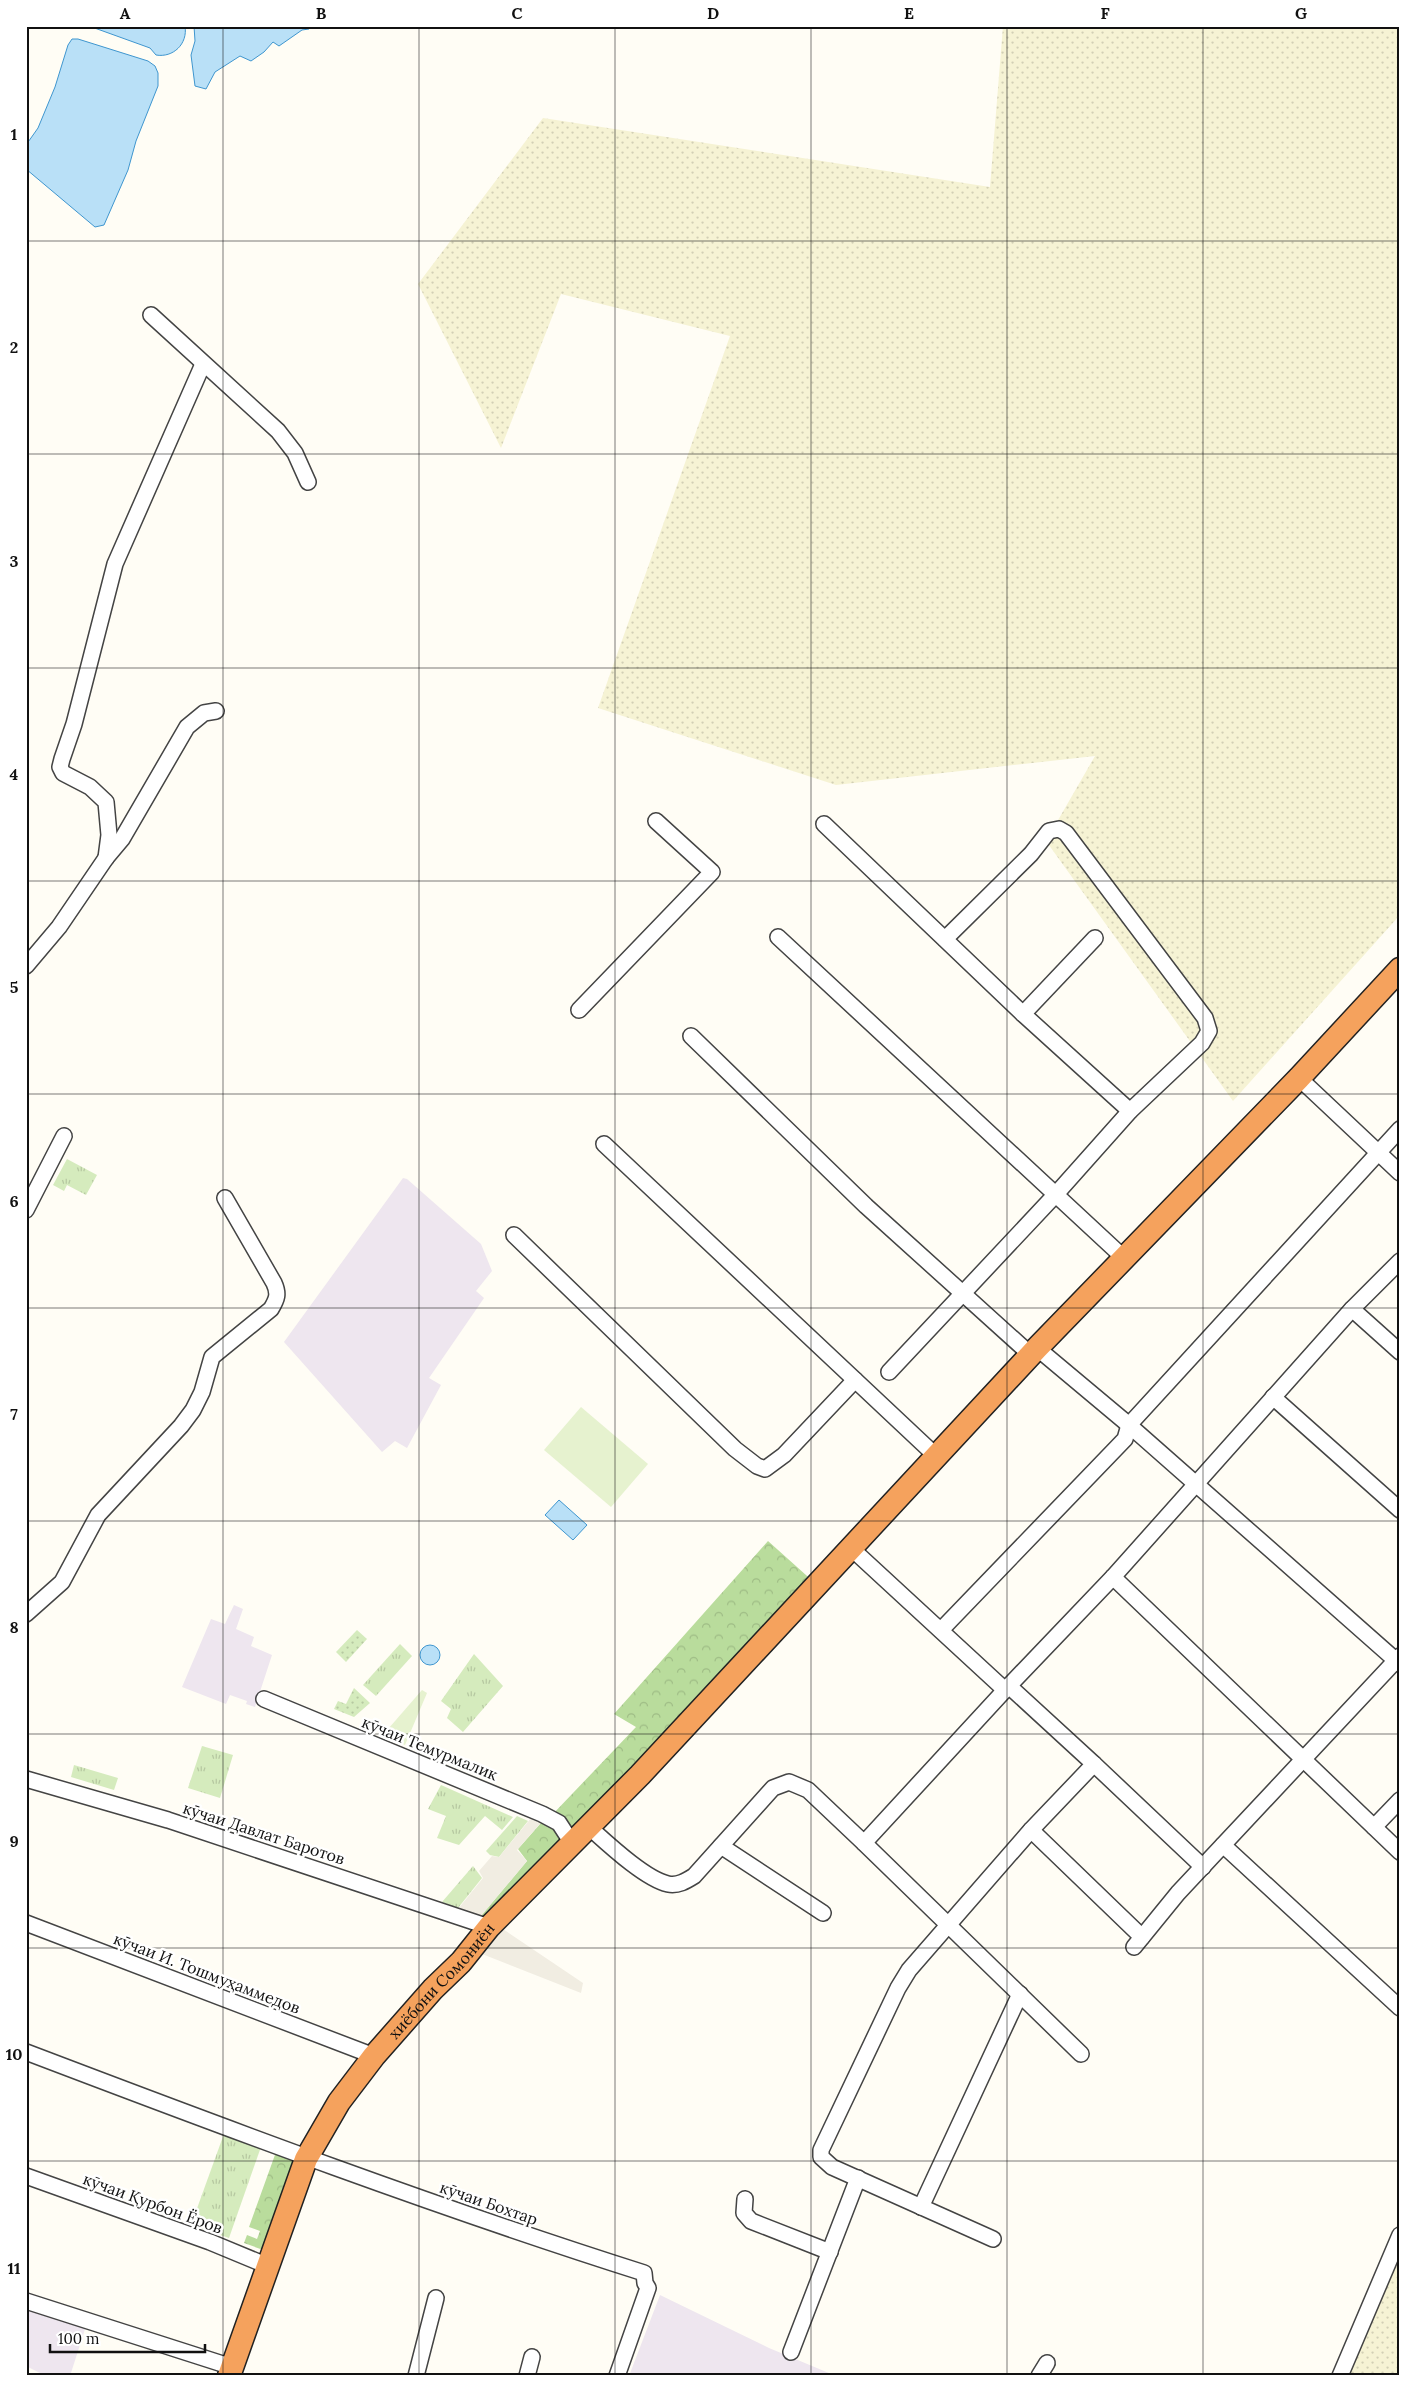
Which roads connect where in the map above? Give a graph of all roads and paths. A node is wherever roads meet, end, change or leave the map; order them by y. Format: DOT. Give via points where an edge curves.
graph roads {
  1 [pos="151,315"];
  2 [pos="203,364"];
  3 [pos="308,482"];
  4 [pos="216,711"];
  5 [pos="656,821"];
  6 [pos="824,824"];
  7 [pos="106,858"];
  8 [pos="778,937"];
  9 [pos="1095,938"];
  10 [pos="945,940"];
  11 [pos="26,966"];
  12 [pos="1400,969"];
  13 [pos="579,1010"];
  14 [pos="1023,1014"];
  15 [pos="691,1036"];
  16 [pos="1299,1078"];
  17 [pos="1130,1112"];
  18 [pos="1400,1129"];
  19 [pos="64,1136"];
  20 [pos="604,1144"];
  21 [pos="1378,1153"];
  22 [pos="1400,1173"];
  23 [pos="1057,1193"];
  24 [pos="225,1198"];
  25 [pos="26,1210"];
  26 [pos="514,1235"];
  27 [pos="1124,1258"];
  28 [pos="1400,1261"];
  29 [pos="962,1293"];
  30 [pos="1352,1309"];
  31 [pos="1034,1351"];
  32 [pos="1400,1352"];
  33 [pos="889,1372"];
  34 [pos="855,1380"];
  35 [pos="1273,1398"];
  36 [pos="1129,1425"];
  37 [pos="936,1456"];
  38 [pos="1195,1484"];
  39 [pos="1400,1510"];
  40 [pos="852,1548"];
  41 [pos="1113,1577"];
  42 [pos="26,1614"];
  43 [pos="941,1630"];
  44 [pos="1398,1660"];
  45 [pos="1007,1688"];
  46 [pos="264,1699"];
  47 [pos="1302,1760"];
  48 [pos="1094,1764"];
  49 [pos="26,1779"];
  50 [pos="1400,1800"];
  51 [pos="589,1826"];
  52 [pos="1374,1828"];
  53 [pos="1031,1830"];
  54 [pos="572,1843"];
  55 [pos="864,1843"];
  56 [pos="1223,1845"];
  57 [pos="721,1846"];
  58 [pos="1400,1852"];
  59 [pos="1203,1867"];
  60 [pos="823,1914"];
  61 [pos="949,1923"];
  62 [pos="26,1924"];
  63 [pos="489,1927"];
  64 [pos="1020,1994"];
  65 [pos="1400,2008"];
  66 [pos="26,2052"];
  67 [pos="371,2054"];
  68 [pos="1081,2054"];
  69 [pos="303,2158"];
  70 [pos="26,2176"];
  71 [pos="858,2178"];
  72 [pos="745,2199"];
  73 [pos="921,2207"];
  74 [pos="1400,2235"];
  75 [pos="993,2239"];
  76 [pos="830,2252"];
  77 [pos="264,2264"];
  78 [pos="436,2298"];
  79 [pos="26,2301"];
  80 [pos="791,2352"];
  81 [pos="532,2357"];
  82 [pos="1047,2362"];
  83 [pos="227,2371"];
  84 [pos="416,2376"];
  85 [pos="527,2376"];
  86 [pos="617,2376"];
  87 [pos="1039,2376"];
  88 [pos="1340,2376"];
  1 -- 2 [label="street"];
  2 -- 3 [label="street" via="278,431 295,453"];
  2 -- 7 [label="street" via="115,564 60,767 62,773 90,787 106,802 109,835"];
  4 -- 7 [label="street" via="204,714 187,727 122,839"];
  5 -- 13 [label="street" via="712,872"];
  6 -- 10 [label="street"];
  7 -- 11 [label="street" via="59,927"];
  8 -- 23 [label="street"];
  9 -- 14 [label="street"];
  10 -- 14 [label="street"];
  10 -- 17 [label="street" via="1031,854 1049,831 1059,829 1066,833 1205,1018 1209,1031 1202,1044"];
  12 -- 16 [label="highway, хиёбони Сомониён"];
  14 -- 17 [label="street"];
  15 -- 29 [label="street" via="866,1206"];
  16 -- 21 [label="street"];
  16 -- 27 [label="highway, хиёбони Сомониён"];
  17 -- 23 [label="street"];
  18 -- 21 [label="street"];
  19 -- 25 [label="street"];
  20 -- 34 [label="street"];
  21 -- 22 [label="street"];
  21 -- 36 [label="street"];
  23 -- 27 [label="street"];
  23 -- 29 [label="street"];
  24 -- 42 [label="street" via="274,1283 277,1299 271,1309 212,1357 202,1392 189,1415 98,1516 62,1582"];
  26 -- 34 [label="street" via="735,1449 757,1466 765,1469 784,1455"];
  27 -- 31 [label="highway, хиёбони Сомониён"];
  28 -- 30 [label="street"];
  29 -- 31 [label="street"];
  29 -- 33 [label="street"];
  30 -- 32 [label="street"];
  30 -- 35 [label="street"];
  31 -- 36 [label="street"];
  31 -- 37 [label="highway, хиёбони Сомониён"];
  34 -- 37 [label="street"];
  35 -- 38 [label="street"];
  35 -- 39 [label="street"];
  36 -- 38 [label="street"];
  36 -- 43 [label="street" via="1125,1439"];
  37 -- 40 [label="highway, хиёбони Сомониён"];
  38 -- 41 [label="street"];
  38 -- 44 [label="street"];
  40 -- 43 [label="street"];
  40 -- 51 [label="highway, хиёбони Сомониён"];
  41 -- 45 [label="street"];
  41 -- 47 [label="street"];
  43 -- 45 [label="street"];
  44 -- 47 [label="street"];
  45 -- 48 [label="street"];
  45 -- 55 [label="street"];
  46 -- 54 [label="street, кӯчаи Темурмалик" via="536,1812 559,1823"];
  47 -- 52 [label="street"];
  47 -- 56 [label="street"];
  48 -- 53 [label="street"];
  48 -- 59 [label="street"];
  49 -- 63 [label="street, кӯчаи Давлат Баротов" via="168,1820"];
  50 -- 52 [label="street"];
  51 -- 54 [label="highway, хиёбони Сомониён"];
  51 -- 57 [label="street" via="642,1870 668,1884 694,1876"];
  52 -- 58 [label="street"];
  53 -- 59 [label="street" via="1138,1942"];
  53 -- 61 [label="street"];
  54 -- 63 [label="highway, хиёбони Сомониён"];
  55 -- 57 [label="street" via="808,1790 789,1782 773,1788"];
  55 -- 61 [label="street"];
  56 -- 59 [label="street"];
  56 -- 65 [label="street"];
  57 -- 60 [label="street"];
  61 -- 64 [label="street"];
  61 -- 71 [label="street" via="898,1988 822,2150 821,2157 825,2162"];
  62 -- 67 [label="street, кӯчаи И. Тошмуҳаммедов"];
  63 -- 67 [label="highway, хиёбони Сомониён" via="461,1962"];
  64 -- 68 [label="street"];
  64 -- 73 [label="street"];
  66 -- 69 [label="street"];
  67 -- 69 [label="highway, хиёбони Сомониён"];
  69 -- 77 [label="highway, хиёбони Сомониён"];
  69 -- 86 [label="street, кӯчаи Бохтар" via="644,2273 644,2283 648,2288"];
  70 -- 77 [label="street, кӯчаи Қурбон Ёров"];
  71 -- 73 [label="street"];
  71 -- 76 [label="street"];
  72 -- 76 [label="street" via="744,2214 750,2221"];
  73 -- 75 [label="street"];
  74 -- 88 [label="street"];
  76 -- 80 [label="street"];
  77 -- 83 [label="highway, хиёбони Сомониён"];
  78 -- 84 [label="street"];
  79 -- 83 [label="street"];
  81 -- 85 [label="street"];
  82 -- 87 [label="street"];
}
